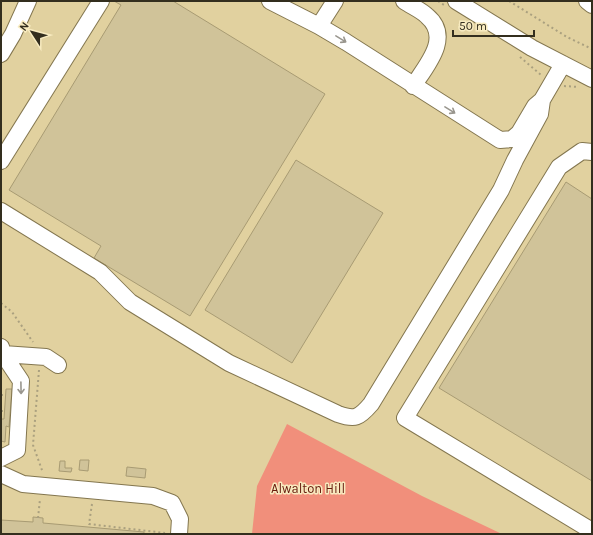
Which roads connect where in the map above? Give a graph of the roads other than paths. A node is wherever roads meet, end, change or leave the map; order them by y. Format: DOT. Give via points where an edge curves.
graph roads {
  1 [pos="28,1"];
  2 [pos="100,1"];
  3 [pos="270,1"];
  4 [pos="335,1"];
  5 [pos="404,1"];
  6 [pos="456,1"];
  7 [pos="587,1"];
  8 [pos="592,5"];
  9 [pos="319,26"];
  10 [pos="1,54"];
  11 [pos="563,64"];
  12 [pos="587,83"];
  13 [pos="413,86"];
  14 [pos="542,100"];
  15 [pos="500,140"];
  16 [pos="524,143"];
  17 [pos="592,152"];
  18 [pos="1,161"];
  19 [pos="1,211"];
  20 [pos="2,355"];
  21 [pos="58,365"];
  22 [pos="1,458"];
  23 [pos="1,474"];
  24 [pos="592,531"];
  25 [pos="179,534"];
  1 -- 10 [label="street"];
  2 -- 18 [label="street"];
  3 -- 9 [label="street"];
  4 -- 9 [label="street"];
  5 -- 13 [label="street" via="427,15 437,26 439,34 438,43 429,62"];
  6 -- 11 [label="street"];
  7 -- 8 [label="street"];
  9 -- 13 [label="street, one-way"];
  11 -- 12 [label="street"];
  11 -- 14 [label="street"];
  13 -- 15 [label="street, one-way"];
  14 -- 15 [label="street" via="535,106 516,136"];
  14 -- 16 [label="street" via="540,114"];
  15 -- 16 [label="street" via="510,147"];
  16 -- 19 [label="street" via="501,190 371,404 362,415 350,418 229,363 130,302 100,272"];
  17 -- 24 [label="street" via="582,152 559,167 405,418"];
  20 -- 21 [label="street" via="40,361 46,357"];
  20 -- 22 [label="street, one-way" via="22,382 17,450"];
  23 -- 25 [label="street" via="23,484 153,496 172,503 180,519"];
}
